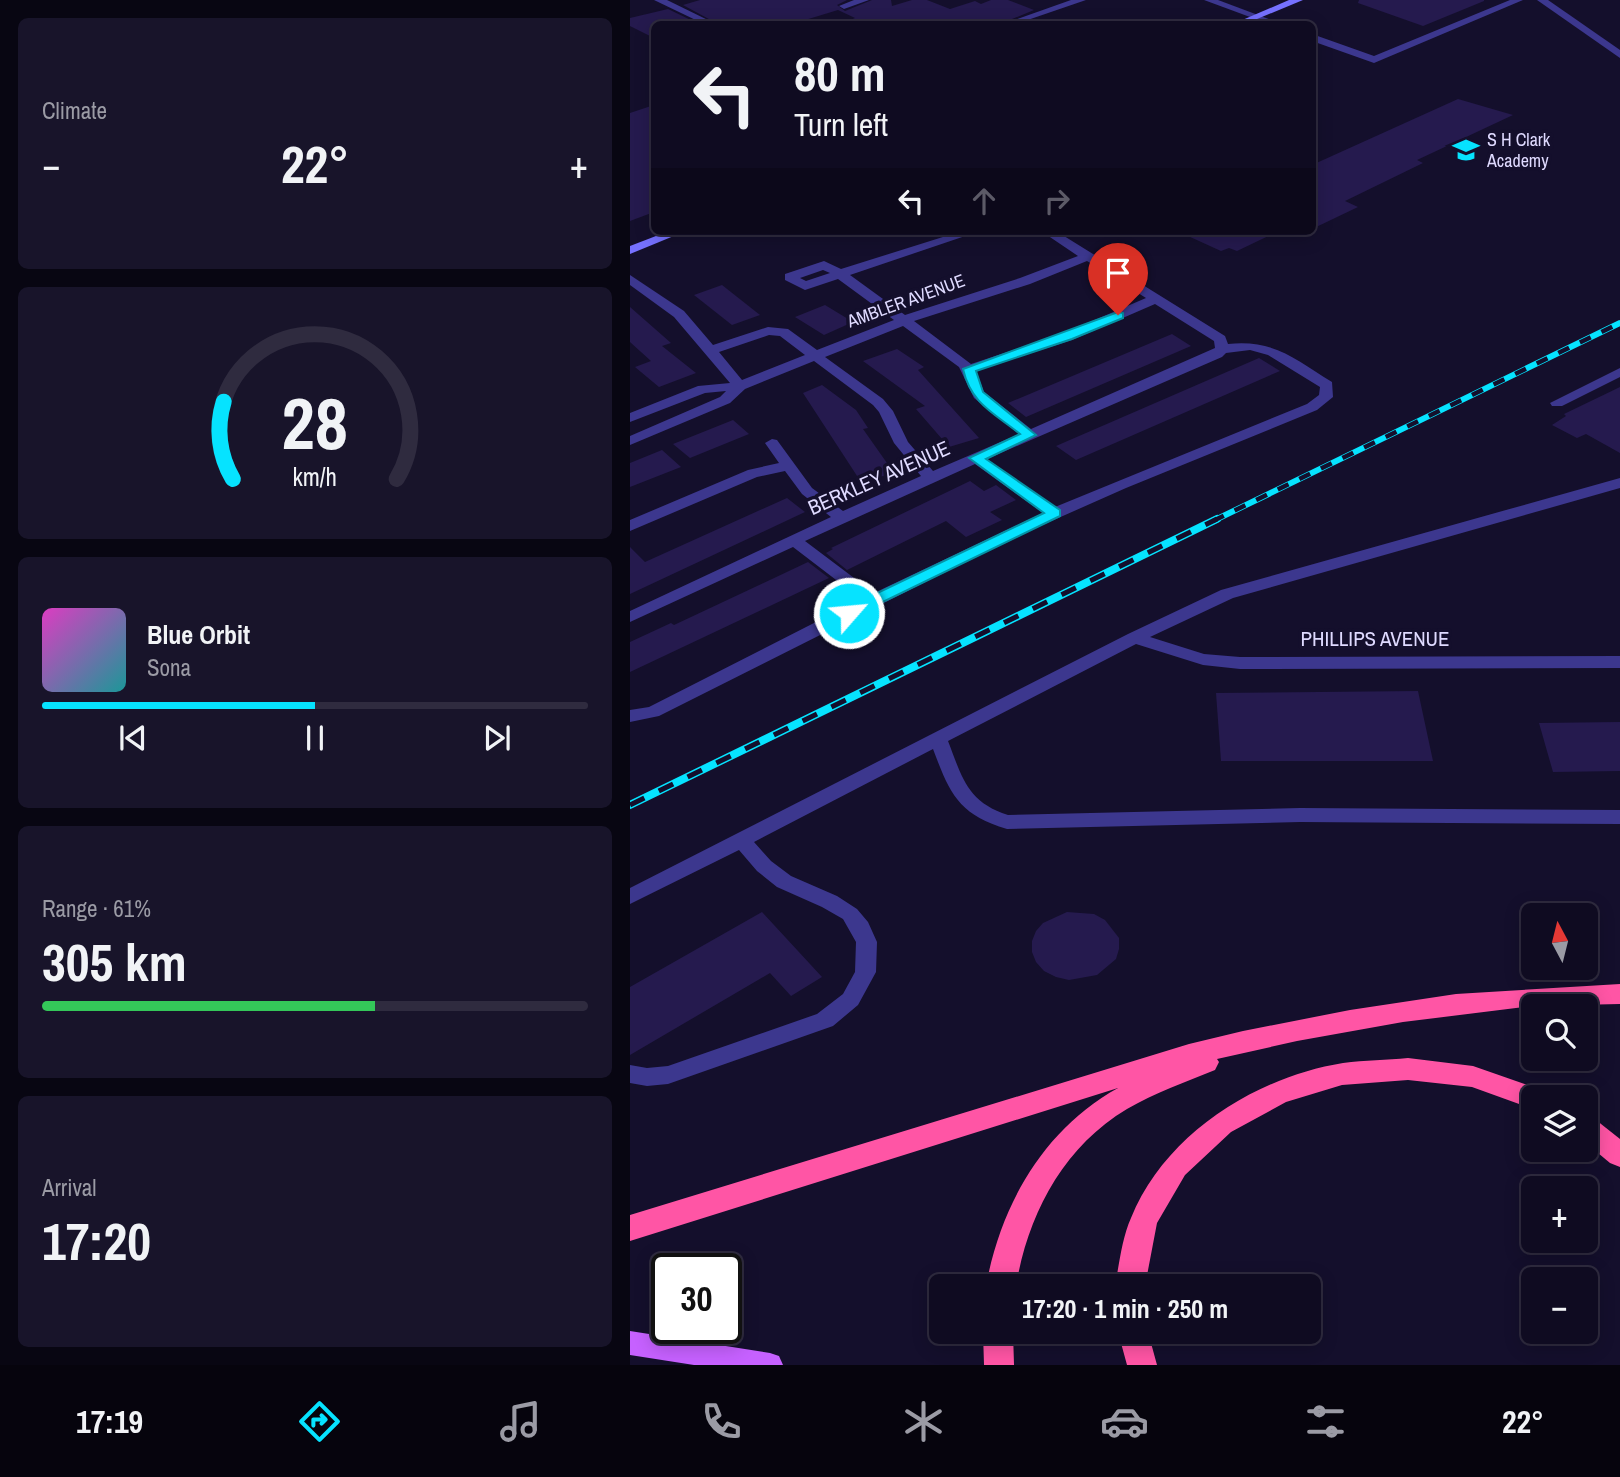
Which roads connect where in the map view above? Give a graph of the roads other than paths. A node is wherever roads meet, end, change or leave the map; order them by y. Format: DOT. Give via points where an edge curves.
graph roads {
  1 [pos="659,0"];
  2 [pos="864,0"];
  3 [pos="1081,0"];
  4 [pos="1209,0"];
  5 [pos="1298,0"];
  6 [pos="1518,0"];
  7 [pos="1542,0"];
  8 [pos="844,6"];
  9 [pos="1257,17"];
  10 [pos="704,21"];
  11 [pos="1017,21"];
  12 [pos="1246,21"];
  13 [pos="1268,21"];
  14 [pos="1316,38"];
  15 [pos="1620,55"];
  16 [pos="669,235"];
  17 [pos="962,235"];
  18 [pos="1053,235"];
  19 [pos="630,250"];
  20 [pos="1087,257"];
  21 [pos="630,279"];
  22 [pos="1156,299"];
  23 [pos="906,320"];
  24 [pos="1223,349"];
  25 [pos="710,351"];
  26 [pos="818,355"];
  27 [pos="969,369"];
  28 [pos="1620,372"];
  29 [pos="740,386"];
  30 [pos="1557,403"];
  31 [pos="630,418"];
  32 [pos="1030,435"];
  33 [pos="630,441"];
  34 [pos="772,443"];
  35 [pos="976,458"];
  36 [pos="788,466"];
  37 [pos="931,478"];
  38 [pos="1620,483"];
  39 [pos="1055,513"];
  40 [pos="841,517"];
  41 [pos="630,526"];
  42 [pos="794,540"];
  43 [pos="873,600"];
  44 [pos="630,617"];
  45 [pos="1134,638"];
  46 [pos="1620,662"];
  47 [pos="630,716"];
  48 [pos="938,738"];
  49 [pos="1620,817"];
  50 [pos="742,839"];
  51 [pos="630,897"];
  52 [pos="1620,994"];
  53 [pos="1269,1035"];
  54 [pos="630,1073"];
  55 [pos="1521,1094"];
  56 [pos="1598,1138"];
  57 [pos="1620,1156"];
  58 [pos="630,1228"];
  59 [pos="1002,1274"];
  60 [pos="1130,1274"];
  61 [pos="630,1343"];
  62 [pos="998,1344"];
  63 [pos="1136,1344"];
  64 [pos="770,1365"];
  65 [pos="999,1365"];
  66 [pos="1142,1365"];
  1 -- 10 [label="street"];
  2 -- 8 [label="street"];
  3 -- 11 [label="street"];
  4 -- 9 [label="street"];
  5 -- 9 [label="main road"];
  6 -- 14 [label="street" via="1374,60"];
  7 -- 15 [label="street"];
  9 -- 12 [label="main road"];
  9 -- 13 [label="street"];
  16 -- 19 [label="main road"];
  17 -- 23 [label="street" via="840,274"];
  18 -- 20 [label="street"];
  20 -- 22 [label="street"];
  20 -- 23 [label="street, AMBLER AVENUE"];
  21 -- 25 [label="street" via="679,314"];
  22 -- 24 [label="street" via="1220,339"];
  22 -- 27 [label="street" via="1067,337"];
  23 -- 26 [label="street, AMBLER AVENUE"];
  23 -- 27 [label="street"];
  24 -- 32 [label="street, BERKLEY AVENUE"];
  24 -- 39 [label="street" via="1250,345 1273,352 1327,385 1326,397 1312,407"];
  25 -- 26 [label="street" via="775,330"];
  25 -- 29 [label="street"];
  26 -- 29 [label="street, AMBLER AVENUE"];
  26 -- 37 [label="street" via="878,402 901,443"];
  27 -- 32 [label="street" via="979,395"];
  28 -- 30 [label="street"];
  29 -- 31 [label="street, AMBLER AVENUE" via="703,389"];
  29 -- 33 [label="street, AMBLER AVENUE" via="725,400"];
  32 -- 35 [label="street, BERKLEY AVENUE"];
  34 -- 36 [label="street"];
  35 -- 37 [label="street, BERKLEY AVENUE"];
  35 -- 39 [label="street"];
  36 -- 40 [label="street" via="807,491"];
  36 -- 41 [label="street" via="753,473"];
  37 -- 40 [label="street, BERKLEY AVENUE"];
  38 -- 45 [label="street" via="1259,584 1196,607"];
  39 -- 43 [label="street"];
  40 -- 42 [label="street, BERKLEY AVENUE"];
  42 -- 43 [label="street"];
  42 -- 44 [label="street, BERKLEY AVENUE"];
  43 -- 47 [label="street" via="653,712"];
  45 -- 46 [label="street, PHILLIPS AVENUE" via="1203,659 1240,663"];
  45 -- 48 [label="street"];
  48 -- 49 [label="street" via="961,796 972,808 1007,822 1300,816"];
  48 -- 50 [label="street"];
  50 -- 51 [label="street"];
  50 -- 54 [label="street" via="768,870 792,886 831,901 862,929 869,952 860,987 846,1005 826,1019 797,1031 668,1075"];
  52 -- 53 [label="highway" via="1481,1000"];
  53 -- 58 [label="highway" via="1189,1055"];
  53 -- 59 [label="highway" via="1137,1091 1104,1111 1068,1142 1036,1183 1017,1222"];
  55 -- 60 [label="highway" via="1485,1080 1401,1069 1323,1078 1282,1090 1216,1127 1185,1154 1154,1194 1141,1222"];
  56 -- 57 [label="highway"];
  61 -- 64 [label="main road"];
  62 -- 65 [label="highway"];
  63 -- 66 [label="highway"];
}
